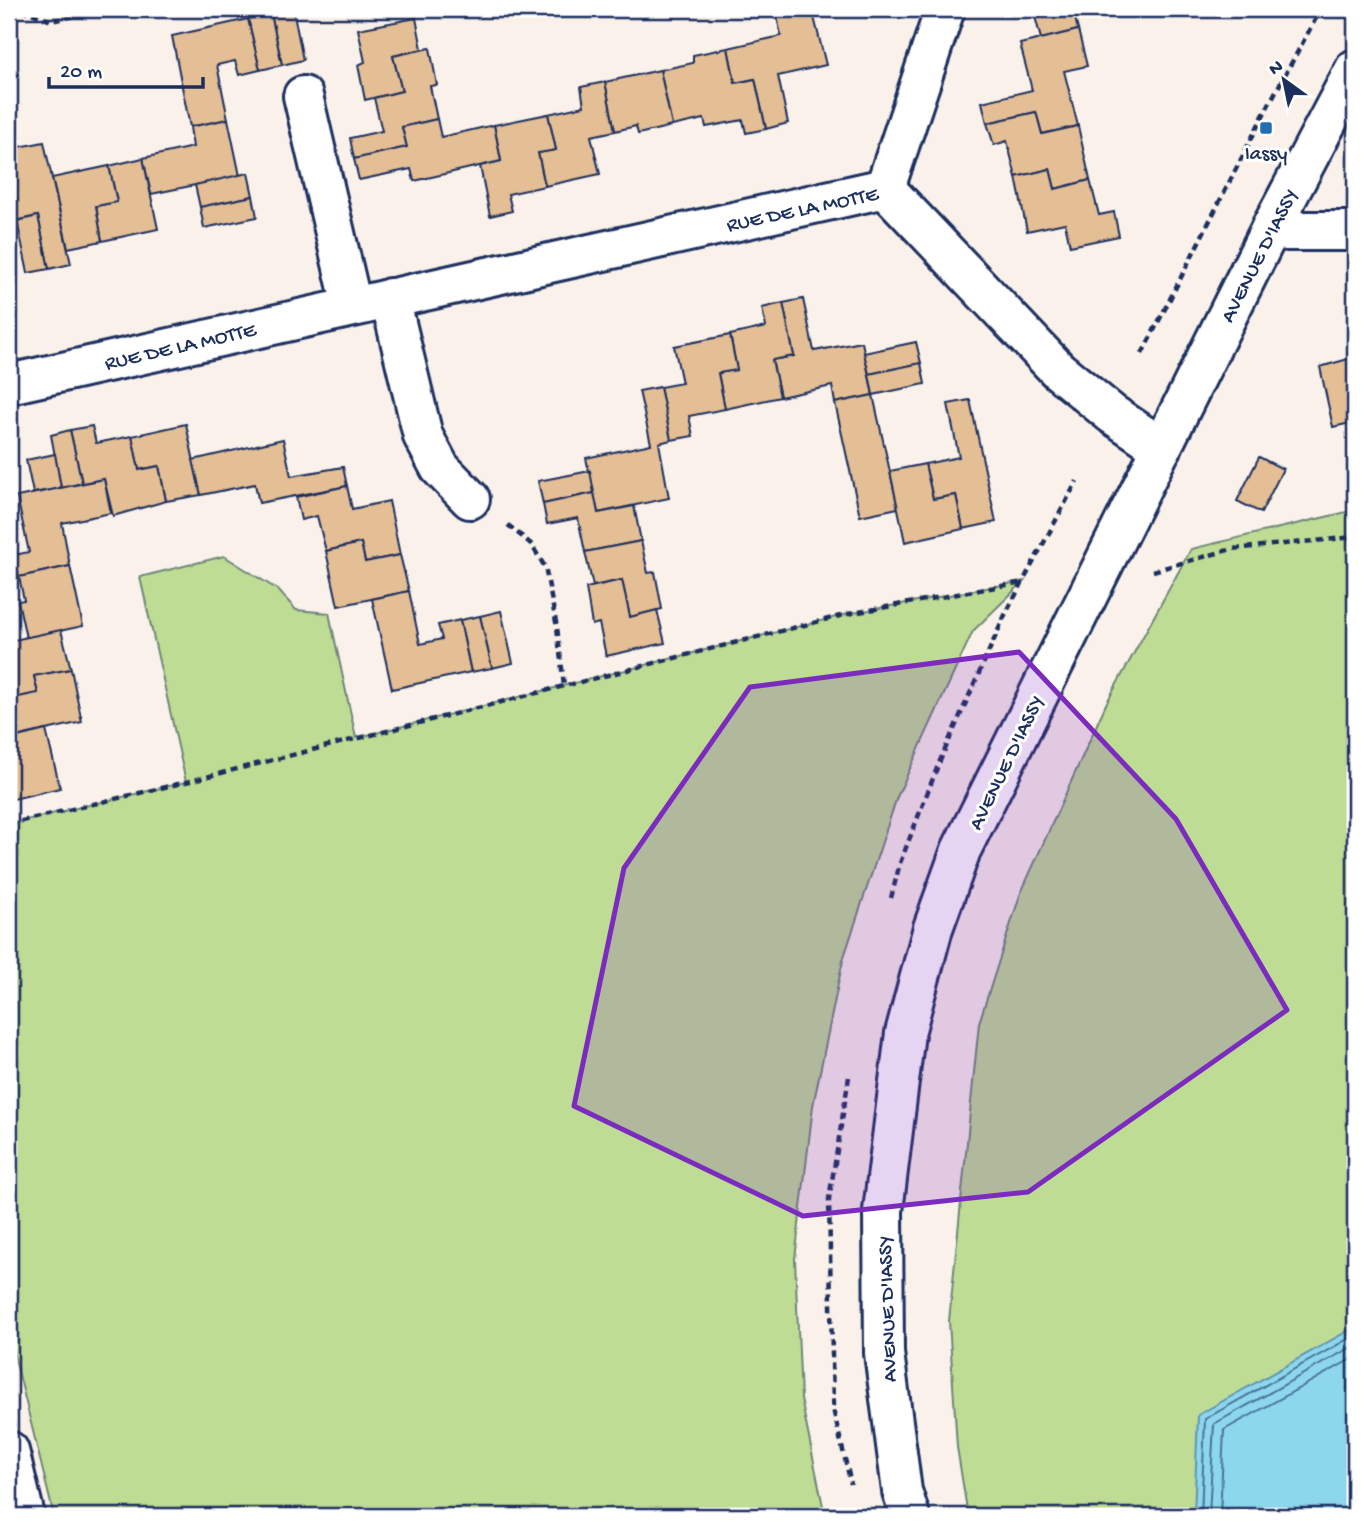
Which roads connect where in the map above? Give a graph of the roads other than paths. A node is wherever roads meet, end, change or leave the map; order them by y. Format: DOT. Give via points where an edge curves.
graph roads {
  1 [pos="945,9"];
  2 [pos="1355,69"];
  3 [pos="303,96"];
  4 [pos="885,188"];
  5 [pos="1271,228"];
  6 [pos="1355,231"];
  7 [pos="390,298"];
  8 [pos="352,306"];
  9 [pos="9,384"];
  10 [pos="1162,448"];
  11 [pos="470,499"];
  12 [pos="9,1451"];
  13 [pos="25,1516"];
  14 [pos="910,1516"];
  1 -- 4 [label="street"];
  2 -- 5 [label="street, AVENUE D'IASSY"];
  3 -- 8 [label="street"];
  4 -- 7 [label="street, RUE DE LA MOTTE"];
  4 -- 10 [label="street, RUE DE LA MOTTE" via="1058,370"];
  5 -- 6 [label="street"];
  5 -- 10 [label="street, AVENUE D'IASSY"];
  7 -- 8 [label="street, RUE DE LA MOTTE"];
  7 -- 11 [label="street" via="423,436 440,468"];
  8 -- 9 [label="street, RUE DE LA MOTTE"];
  10 -- 14 [label="street, AVENUE D'IASSY" via="961,850 933,929 905,1033 883,1211 884,1353 902,1491"];
  12 -- 13 [label="street"];
}
